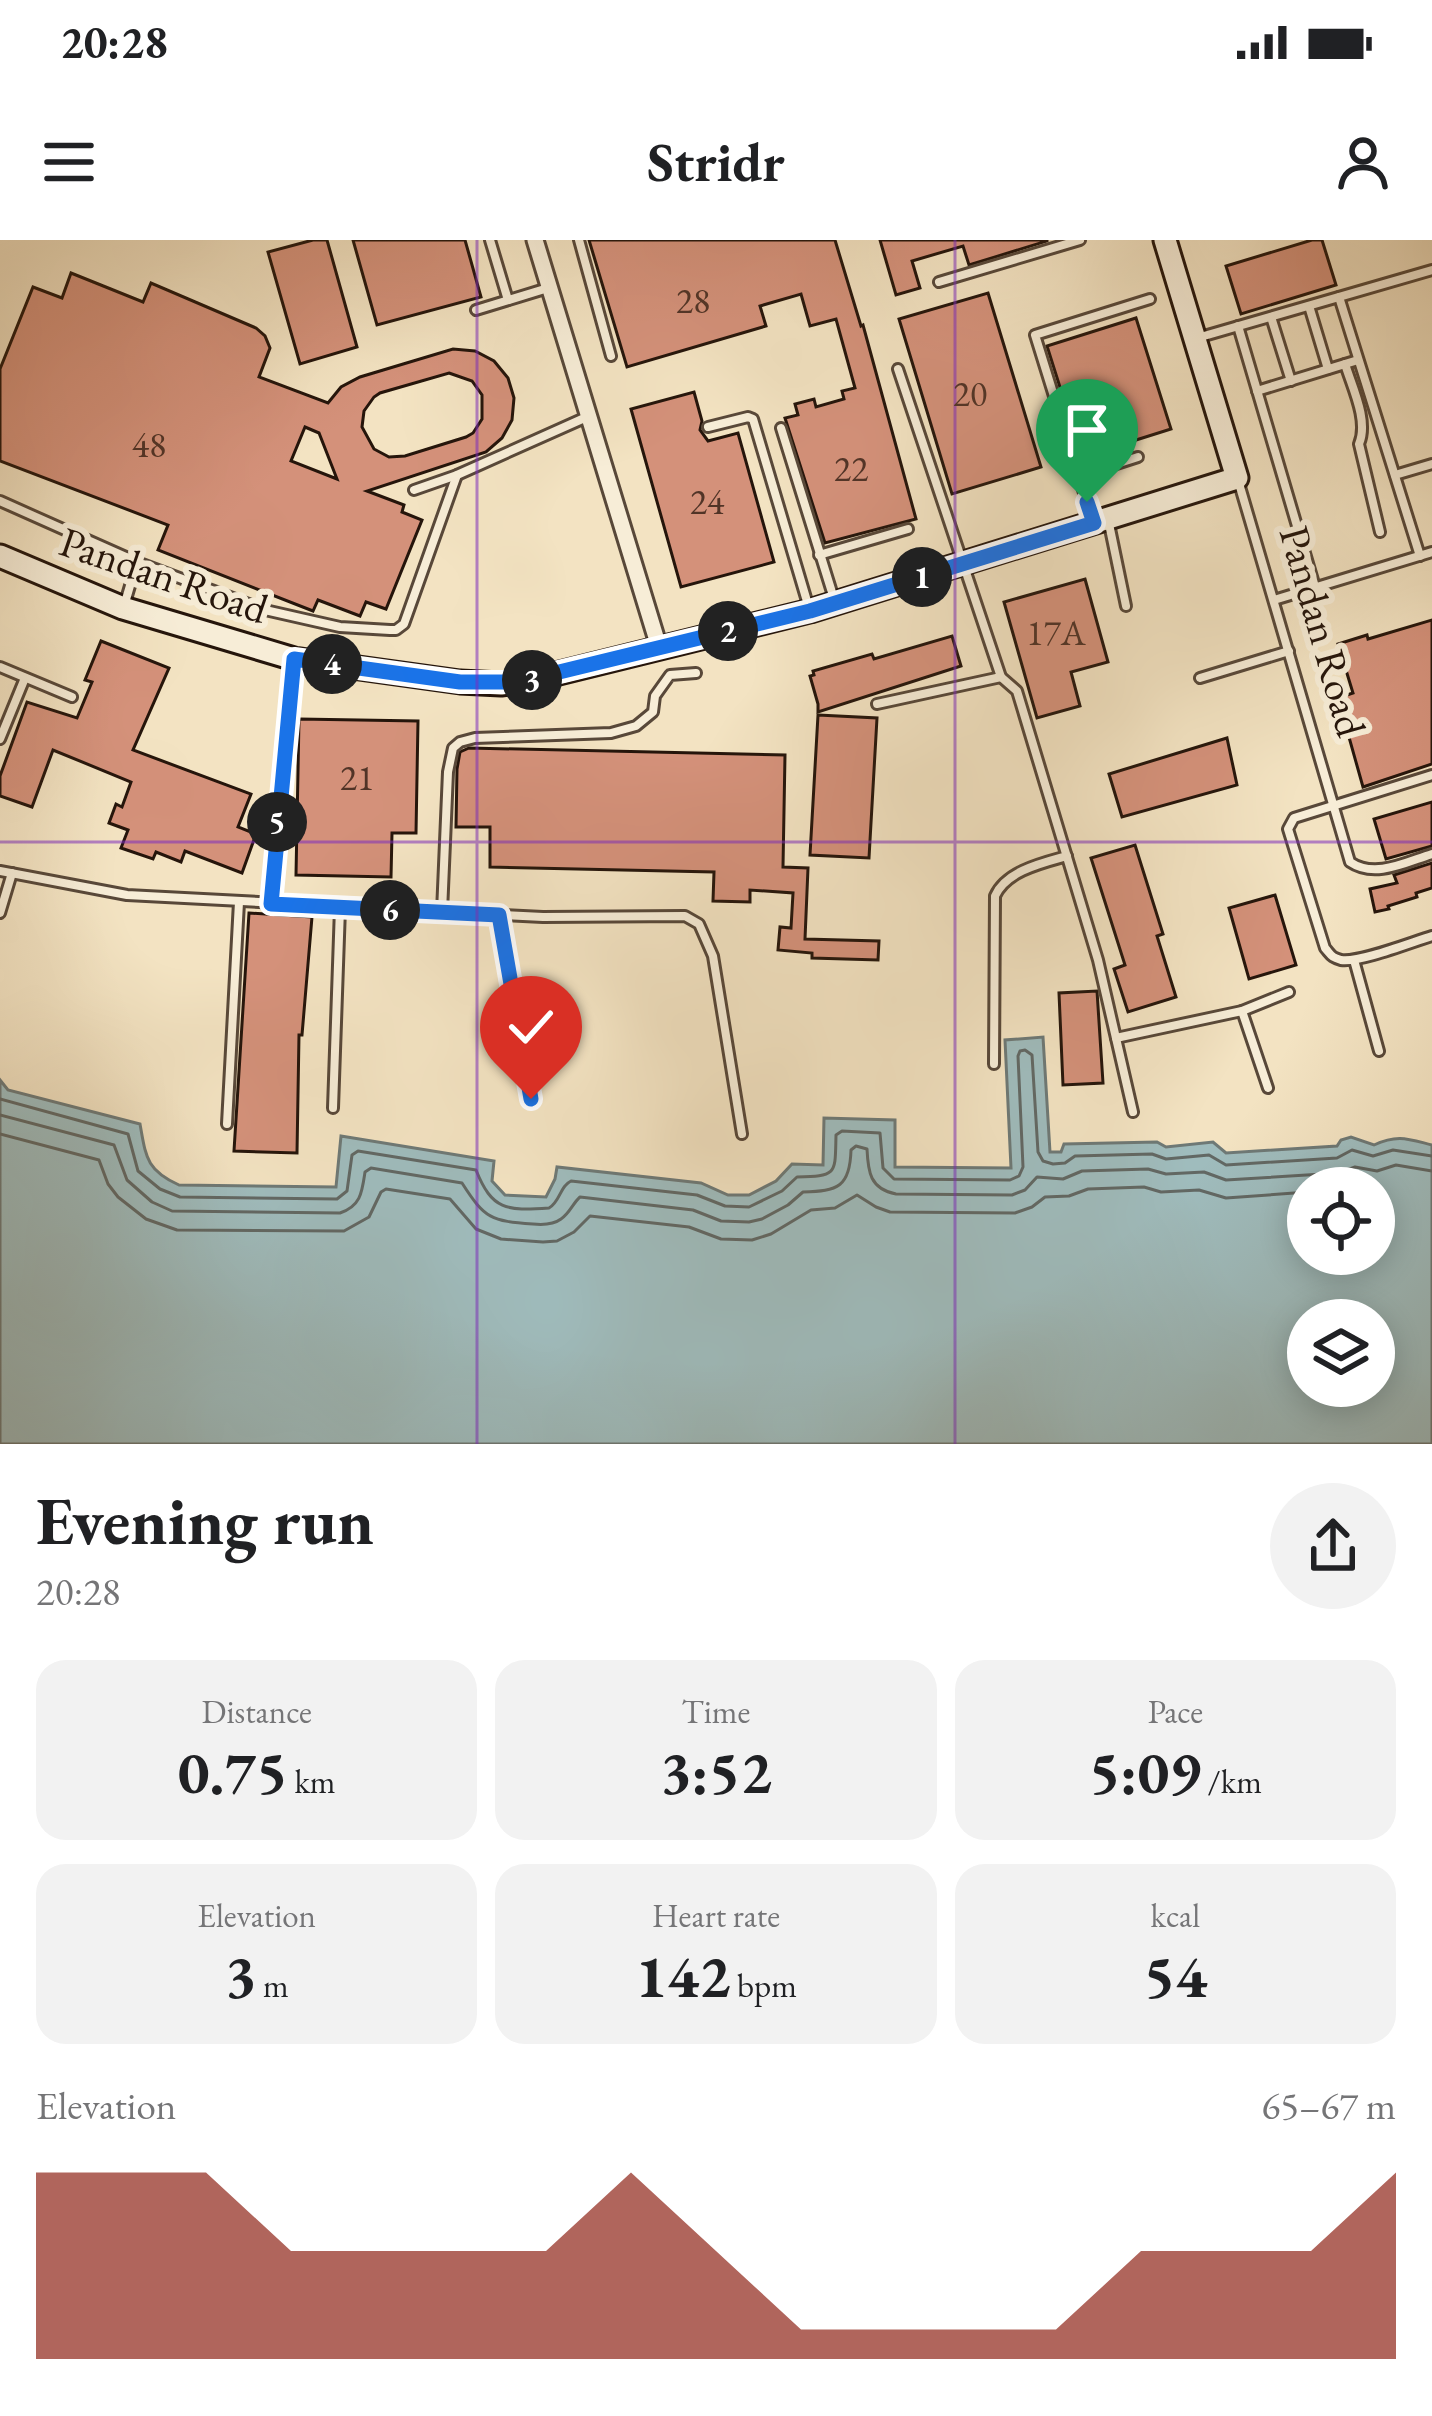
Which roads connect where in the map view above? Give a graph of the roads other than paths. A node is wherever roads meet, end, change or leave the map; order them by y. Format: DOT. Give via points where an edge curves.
graph roads {
  1 [pos="490,240"];
  2 [pos="535,240"];
  3 [pos="579,240"];
  4 [pos="1080,240"];
  5 [pos="1165,240"];
  6 [pos="1432,270"];
  7 [pos="939,282"];
  8 [pos="549,288"];
  9 [pos="1339,297"];
  10 [pos="1150,299"];
  11 [pos="508,300"];
  12 [pos="1309,306"];
  13 [pos="476,310"];
  14 [pos="1271,317"];
  15 [pos="1238,326"];
  16 [pos="1195,338"];
  17 [pos="611,356"];
  18 [pos="1358,359"];
  19 [pos="1345,364"];
  20 [pos="898,369"];
  21 [pos="1328,369"];
  22 [pos="1291,380"];
  23 [pos="1257,391"];
  24 [pos="589,416"];
  25 [pos="708,427"];
  26 [pos="781,428"];
  27 [pos="1138,457"];
  28 [pos="1432,464"];
  29 [pos="1395,475"];
  30 [pos="458,476"];
  31 [pos="1079,476"];
  32 [pos="1238,478"];
  33 [pos="414,490"];
  34 [pos="0,501"];
  35 [pos="1101,521"];
  36 [pos="908,529"];
  37 [pos="1380,532"];
  38 [pos="1432,552"];
  39 [pos="819,555"];
  40 [pos="0,556"];
  41 [pos="1420,556"];
  42 [pos="136,562"];
  43 [pos="965,563"];
  44 [pos="1315,587"];
  45 [pos="1274,600"];
  46 [pos="835,604"];
  47 [pos="1126,606"];
  48 [pos="123,608"];
  49 [pos="810,611"];
  50 [pos="659,647"];
  51 [pos="1289,651"];
  52 [pos="294,659"];
  53 [pos="0,668"];
  54 [pos="696,673"];
  55 [pos="1001,677"];
  56 [pos="25,678"];
  57 [pos="1200,678"];
  58 [pos="72,698"];
  59 [pos="877,704"];
  60 [pos="0,739"];
  61 [pos="1432,775"];
  62 [pos="1332,806"];
  63 [pos="1432,854"];
  64 [pos="1067,856"];
  65 [pos="0,871"];
  66 [pos="12,874"];
  67 [pos="239,902"];
  68 [pos="271,904"];
  69 [pos="340,908"];
  70 [pos="442,912"];
  71 [pos="0,913"];
  72 [pos="499,915"];
  73 [pos="1432,936"];
  74 [pos="1354,960"];
  75 [pos="1289,992"];
  76 [pos="1242,1011"];
  77 [pos="1116,1038"];
  78 [pos="1379,1052"];
  79 [pos="994,1064"];
  80 [pos="1268,1088"];
  81 [pos="531,1099"];
  82 [pos="333,1108"];
  83 [pos="1133,1112"];
  84 [pos="227,1124"];
  85 [pos="742,1134"];
  1 -- 11 [label="lane"];
  2 -- 8 [label="street"];
  3 -- 17 [label="lane"];
  4 -- 7 [label="lane"];
  5 -- 16 [label="street, Pandan Road"];
  6 -- 9 [label="lane"];
  8 -- 11 [label="lane"];
  8 -- 24 [label="street"];
  9 -- 12 [label="lane"];
  9 -- 18 [label="lane"];
  10 -- 31 [label="lane" via="1035,335"];
  11 -- 13 [label="lane"];
  12 -- 14 [label="lane"];
  12 -- 21 [label="lane"];
  14 -- 15 [label="lane"];
  14 -- 22 [label="lane"];
  15 -- 16 [label="lane"];
  15 -- 23 [label="lane"];
  16 -- 32 [label="street, Pandan Road"];
  18 -- 19 [label="lane"];
  18 -- 29 [label="lane"];
  19 -- 21 [label="lane"];
  19 -- 37 [label="lane"];
  20 -- 43 [label="lane"];
  21 -- 22 [label="lane"];
  22 -- 23 [label="lane"];
  23 -- 44 [label="lane"];
  24 -- 30 [label="lane"];
  24 -- 50 [label="street"];
  25 -- 49 [label="lane" via="753,419"];
  26 -- 39 [label="lane"];
  27 -- 31 [label="lane"];
  28 -- 29 [label="lane"];
  29 -- 41 [label="lane"];
  30 -- 33 [label="lane"];
  30 -- 42 [label="lane" via="396,630 297,619"];
  31 -- 35 [label="lane"];
  32 -- 35 [label="street, Pandan Road"];
  32 -- 45 [label="lane, Pandan Road"];
  34 -- 42 [label="lane"];
  35 -- 43 [label="street, Pandan Road"];
  35 -- 47 [label="lane"];
  36 -- 39 [label="lane"];
  38 -- 41 [label="lane"];
  39 -- 46 [label="lane"];
  40 -- 48 [label="street, Pandan Road"];
  41 -- 44 [label="lane"];
  42 -- 48 [label="lane"];
  43 -- 46 [label="street, Pandan Road"];
  43 -- 55 [label="lane"];
  44 -- 45 [label="lane"];
  45 -- 51 [label="lane, Pandan Road"];
  46 -- 49 [label="street, Pandan Road"];
  48 -- 52 [label="street, Pandan Road"];
  49 -- 50 [label="street, Pandan Road"];
  50 -- 52 [label="street, Pandan Road" via="501,684"];
  51 -- 57 [label="lane"];
  51 -- 62 [label="lane, Pandan Road"];
  52 -- 68 [label="lane"];
  53 -- 56 [label="lane"];
  54 -- 70 [label="lane" via="670,675 653,712 636,726 475,737 453,748"];
  55 -- 59 [label="lane"];
  55 -- 64 [label="lane" via="1017,691"];
  56 -- 58 [label="lane"];
  56 -- 60 [label="lane"];
  61 -- 62 [label="lane"];
  62 -- 63 [label="lane, Pandan Road" via="1359,868"];
  62 -- 74 [label="lane" via="1294,818 1288,829 1325,948"];
  64 -- 77 [label="lane"];
  64 -- 79 [label="lane" via="1000,884 995,896"];
  65 -- 66 [label="lane"];
  66 -- 67 [label="lane" via="127,895"];
  66 -- 71 [label="lane"];
  67 -- 68 [label="lane"];
  67 -- 84 [label="lane"];
  68 -- 69 [label="lane"];
  69 -- 70 [label="lane"];
  69 -- 82 [label="lane"];
  70 -- 72 [label="lane"];
  72 -- 81 [label="lane"];
  72 -- 85 [label="lane" via="685,916 699,924 713,956"];
  73 -- 74 [label="lane"];
  74 -- 78 [label="lane"];
  75 -- 76 [label="lane"];
  76 -- 77 [label="lane"];
  76 -- 80 [label="lane"];
  77 -- 83 [label="lane"];
}
